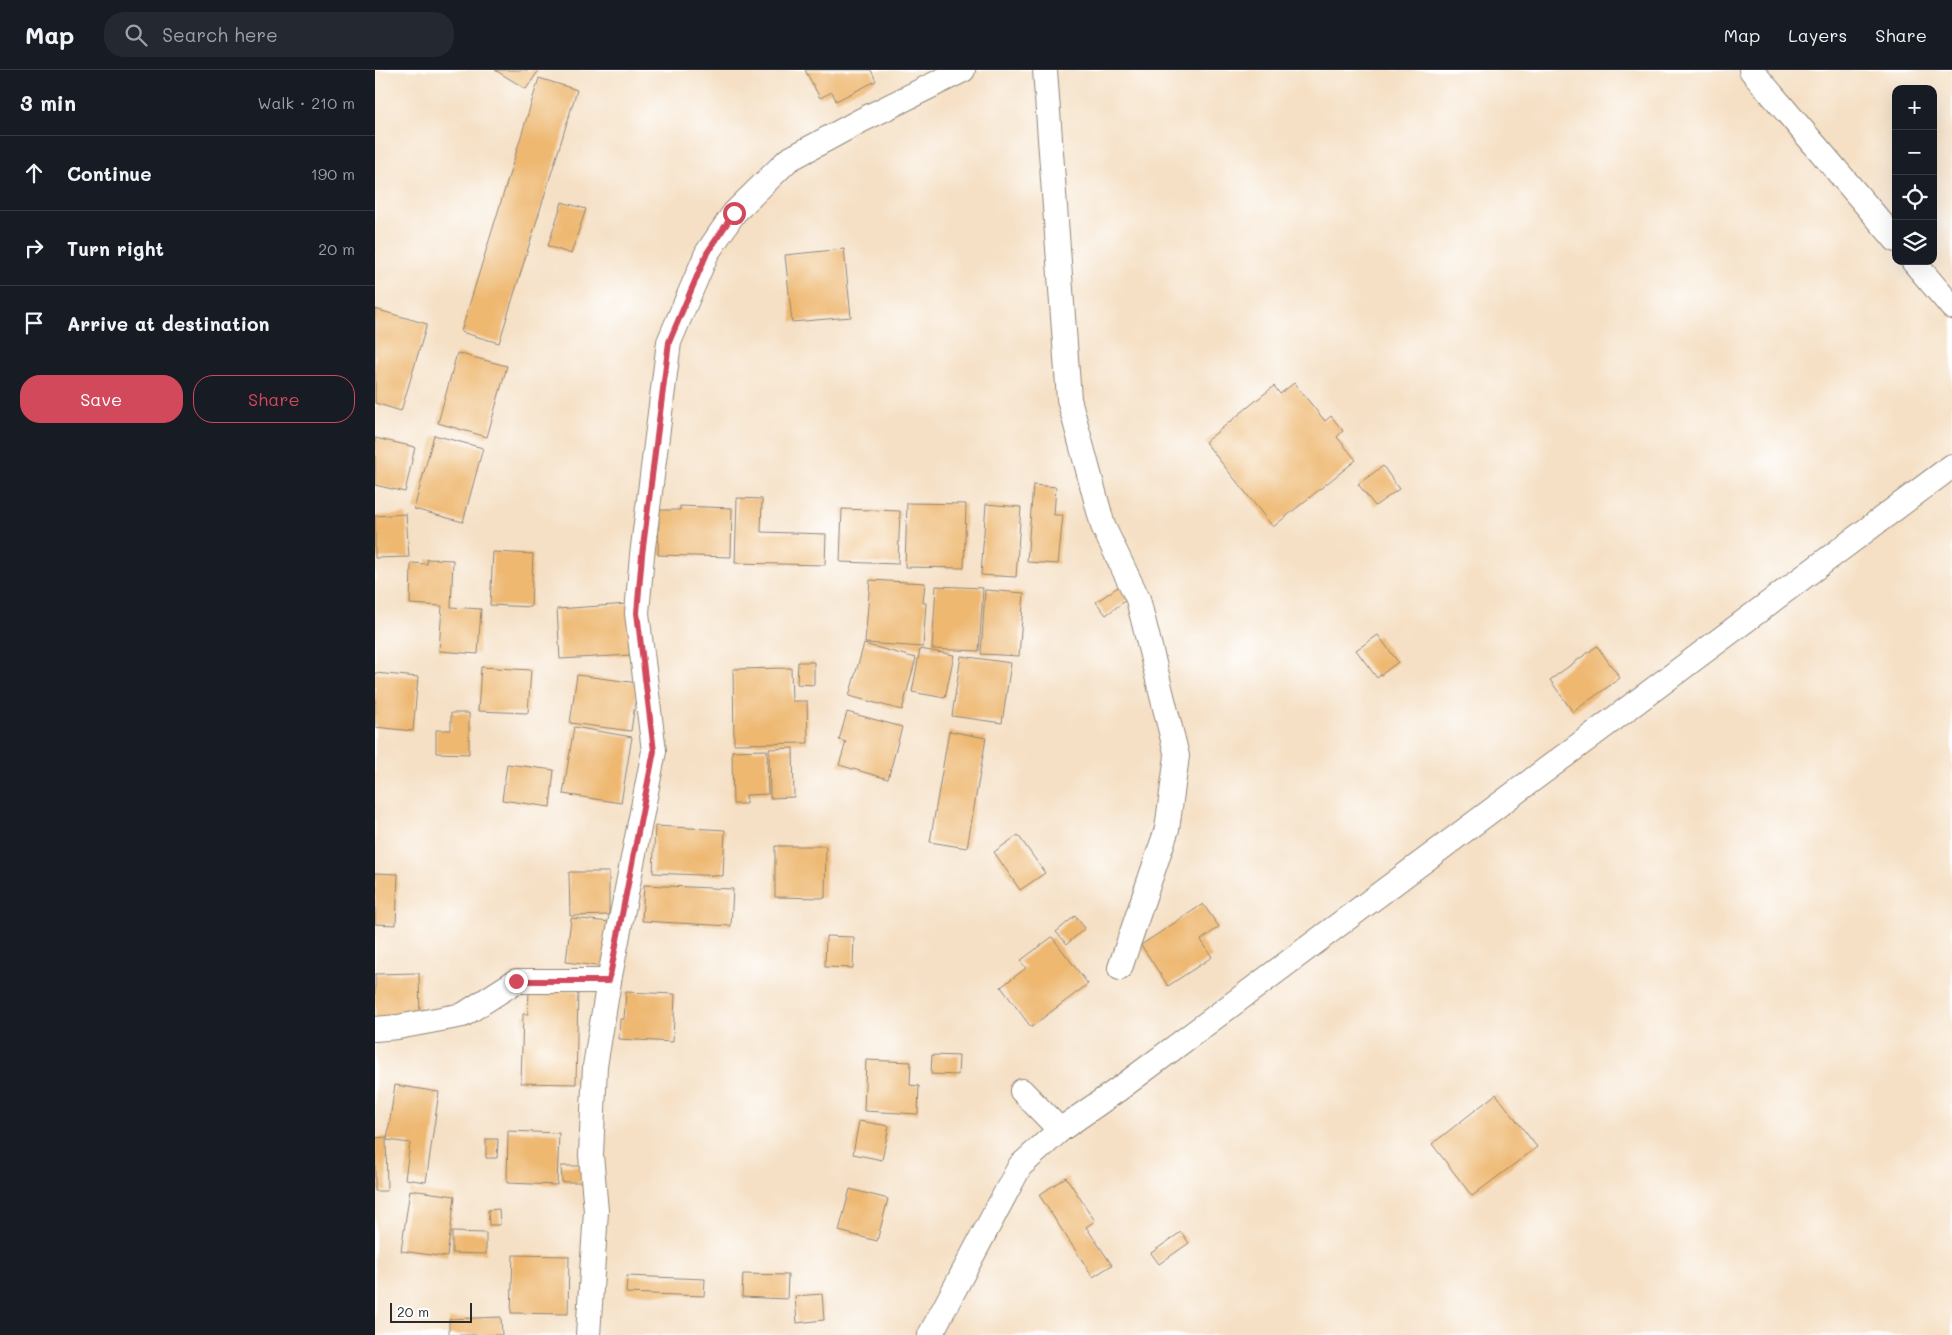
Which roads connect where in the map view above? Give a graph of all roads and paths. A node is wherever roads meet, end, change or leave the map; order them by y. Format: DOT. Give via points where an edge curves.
graph roads {
  1 [pos="963,70"];
  2 [pos="1045,70"];
  3 [pos="1751,70"];
  4 [pos="1892,235"];
  5 [pos="1916,265"];
  6 [pos="1952,306"];
  7 [pos="1952,466"];
  8 [pos="1120,968"];
  9 [pos="609,981"];
  10 [pos="375,1029"];
  11 [pos="1022,1091"];
  12 [pos="1060,1130"];
  13 [pos="588,1335"];
  14 [pos="930,1335"];
  1 -- 9 [label="street" via="788,160 734,213 707,253 669,342 637,613 654,751"];
  2 -- 8 [label="street" via="1069,399 1103,526 1138,599 1177,756 1167,829"];
  3 -- 4 [label="street"];
  5 -- 6 [label="street"];
  7 -- 12 [label="street"];
  9 -- 10 [label="street" via="516,981 463,1016"];
  9 -- 13 [label="street" via="595,1066 591,1155 596,1211"];
  11 -- 12 [label="street"];
  12 -- 14 [label="street" via="1020,1166"];
}
